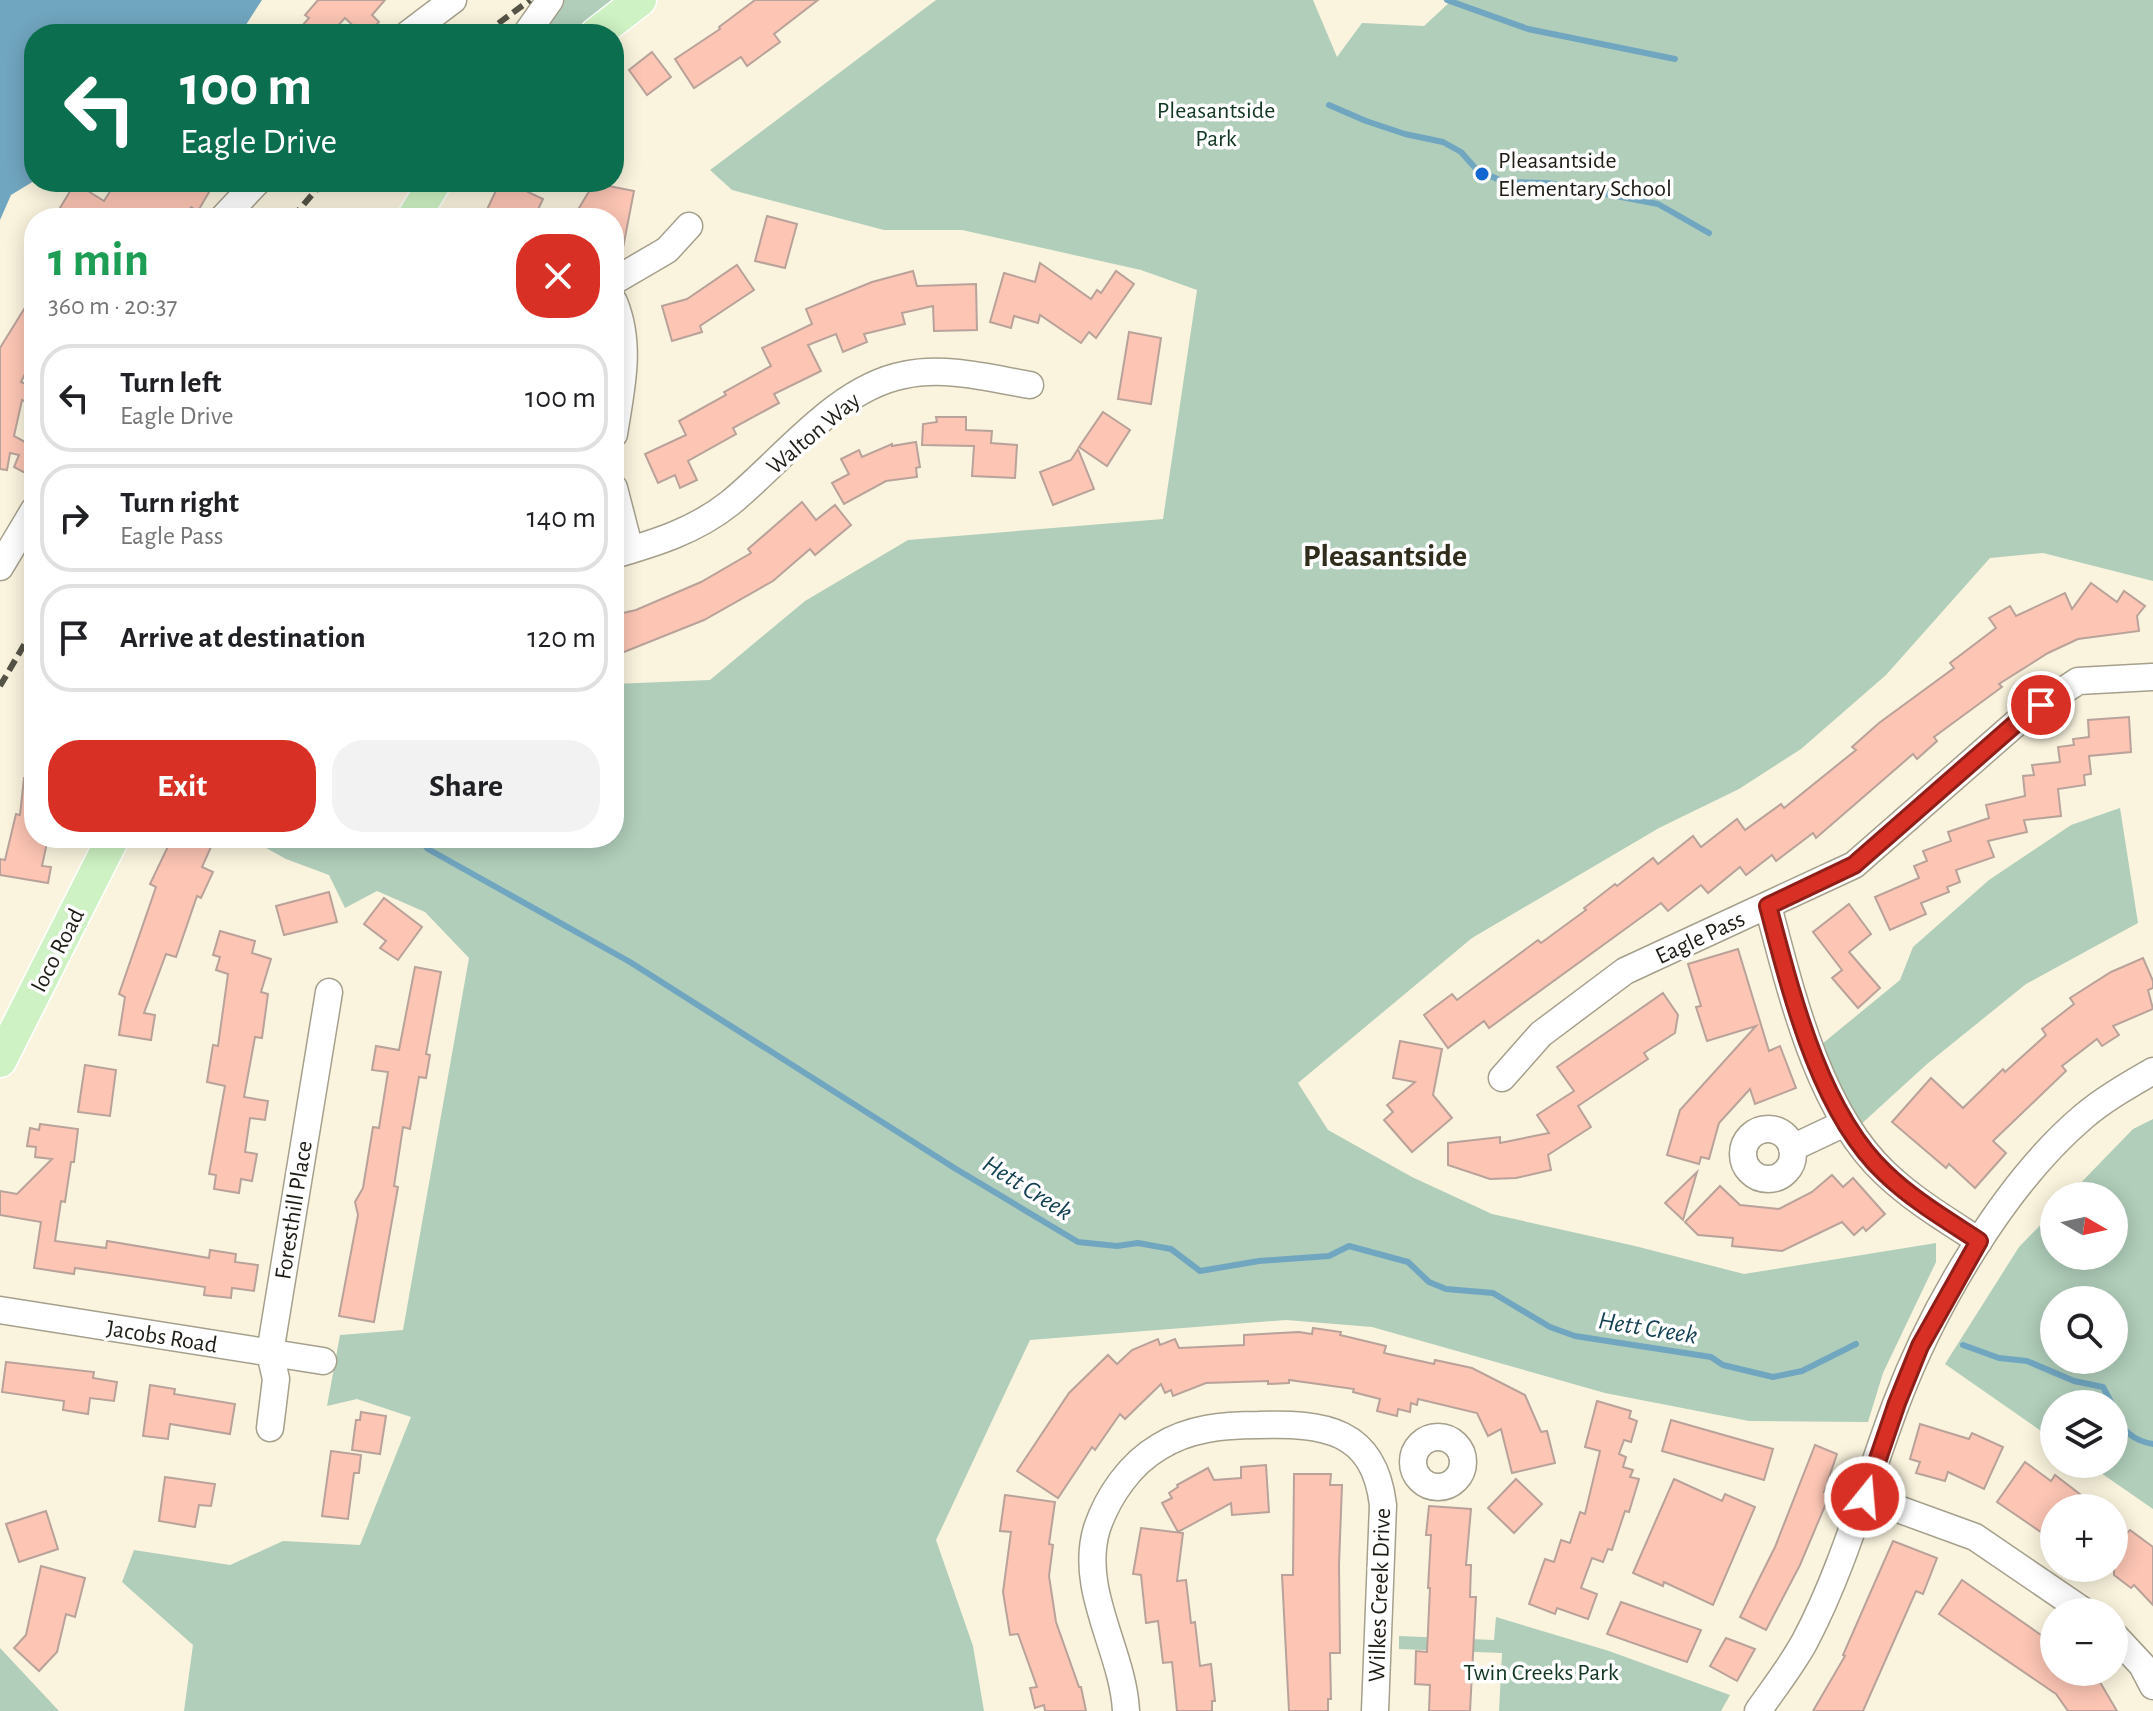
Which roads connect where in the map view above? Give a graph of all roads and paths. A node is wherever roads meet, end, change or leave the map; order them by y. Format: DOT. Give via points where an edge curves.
graph roads {
  1 [pos="453,0"];
  2 [pos="550,0"];
  3 [pos="640,0"];
  4 [pos="421,24"];
  5 [pos="533,24"];
  6 [pos="609,24"];
  7 [pos="248,192"];
  8 [pos="232,208"];
  9 [pos="689,226"];
  10 [pos="624,275"];
  11 [pos="1030,385"];
  12 [pos="24,527"];
  13 [pos="624,552"];
  14 [pos="0,567"];
  15 [pos="2152,677"];
  16 [pos="108,848"];
  17 [pos="1768,906"];
  18 [pos="329,992"];
  19 [pos="0,1061"];
  20 [pos="2153,1071"];
  21 [pos="1502,1078"];
  22 [pos="1845,1123"];
  23 [pos="1792,1148"];
  24 [pos="1979,1241"];
  25 [pos="0,1310"];
  26 [pos="270,1353"];
  27 [pos="323,1361"];
  28 [pos="270,1428"];
  29 [pos="1414,1469"];
  30 [pos="1380,1480"];
  31 [pos="1865,1497"];
  32 [pos="2064,1598"];
  33 [pos="2128,1650"];
  34 [pos="2153,1686"];
  35 [pos="1126,1711"];
  36 [pos="1375,1711"];
  37 [pos="1758,1711"];
  1 -- 4 [label="street"];
  2 -- 5 [label="street"];
  3 -- 6 [label="main road"];
  7 -- 8 [label="street"];
  9 -- 10 [label="street" via="667,250"];
  11 -- 13 [label="street, Walton Way" via="931,372 890,378 837,407 727,505 667,540"];
  12 -- 14 [label="street"];
  15 -- 17 [label="street, Eagle Pass" via="2078,681 2023,717 1854,865"];
  16 -- 19 [label="main road, Ioco Road"];
  17 -- 21 [label="street, Eagle Pass" via="1625,971 1541,1034"];
  17 -- 22 [label="street" via="1794,1006"];
  18 -- 26 [label="street, Foresthill Place"];
  20 -- 24 [label="street" via="2079,1120 2031,1171"];
  22 -- 23 [label="street"];
  22 -- 24 [label="street" via="1885,1173"];
  24 -- 31 [label="street" via="1920,1346"];
  25 -- 26 [label="street, Jacobs Road"];
  26 -- 27 [label="street, Jacobs Road"];
  26 -- 28 [label="street, Foresthill Place" via="276,1379"];
  29 -- 30 [label="street, Wilkes Creek Drive"];
  30 -- 35 [label="street, Wilkes Creek Drive" via="1367,1456 1346,1439 1323,1428 1292,1424 1231,1425 1186,1434 1133,1467 1107,1506 1093,1547 1099,1607 1120,1669"];
  30 -- 36 [label="street, Wilkes Creek Drive"];
  31 -- 32 [label="street" via="1975,1537"];
  31 -- 37 [label="street" via="1805,1642"];
  33 -- 34 [label="street"];
}
